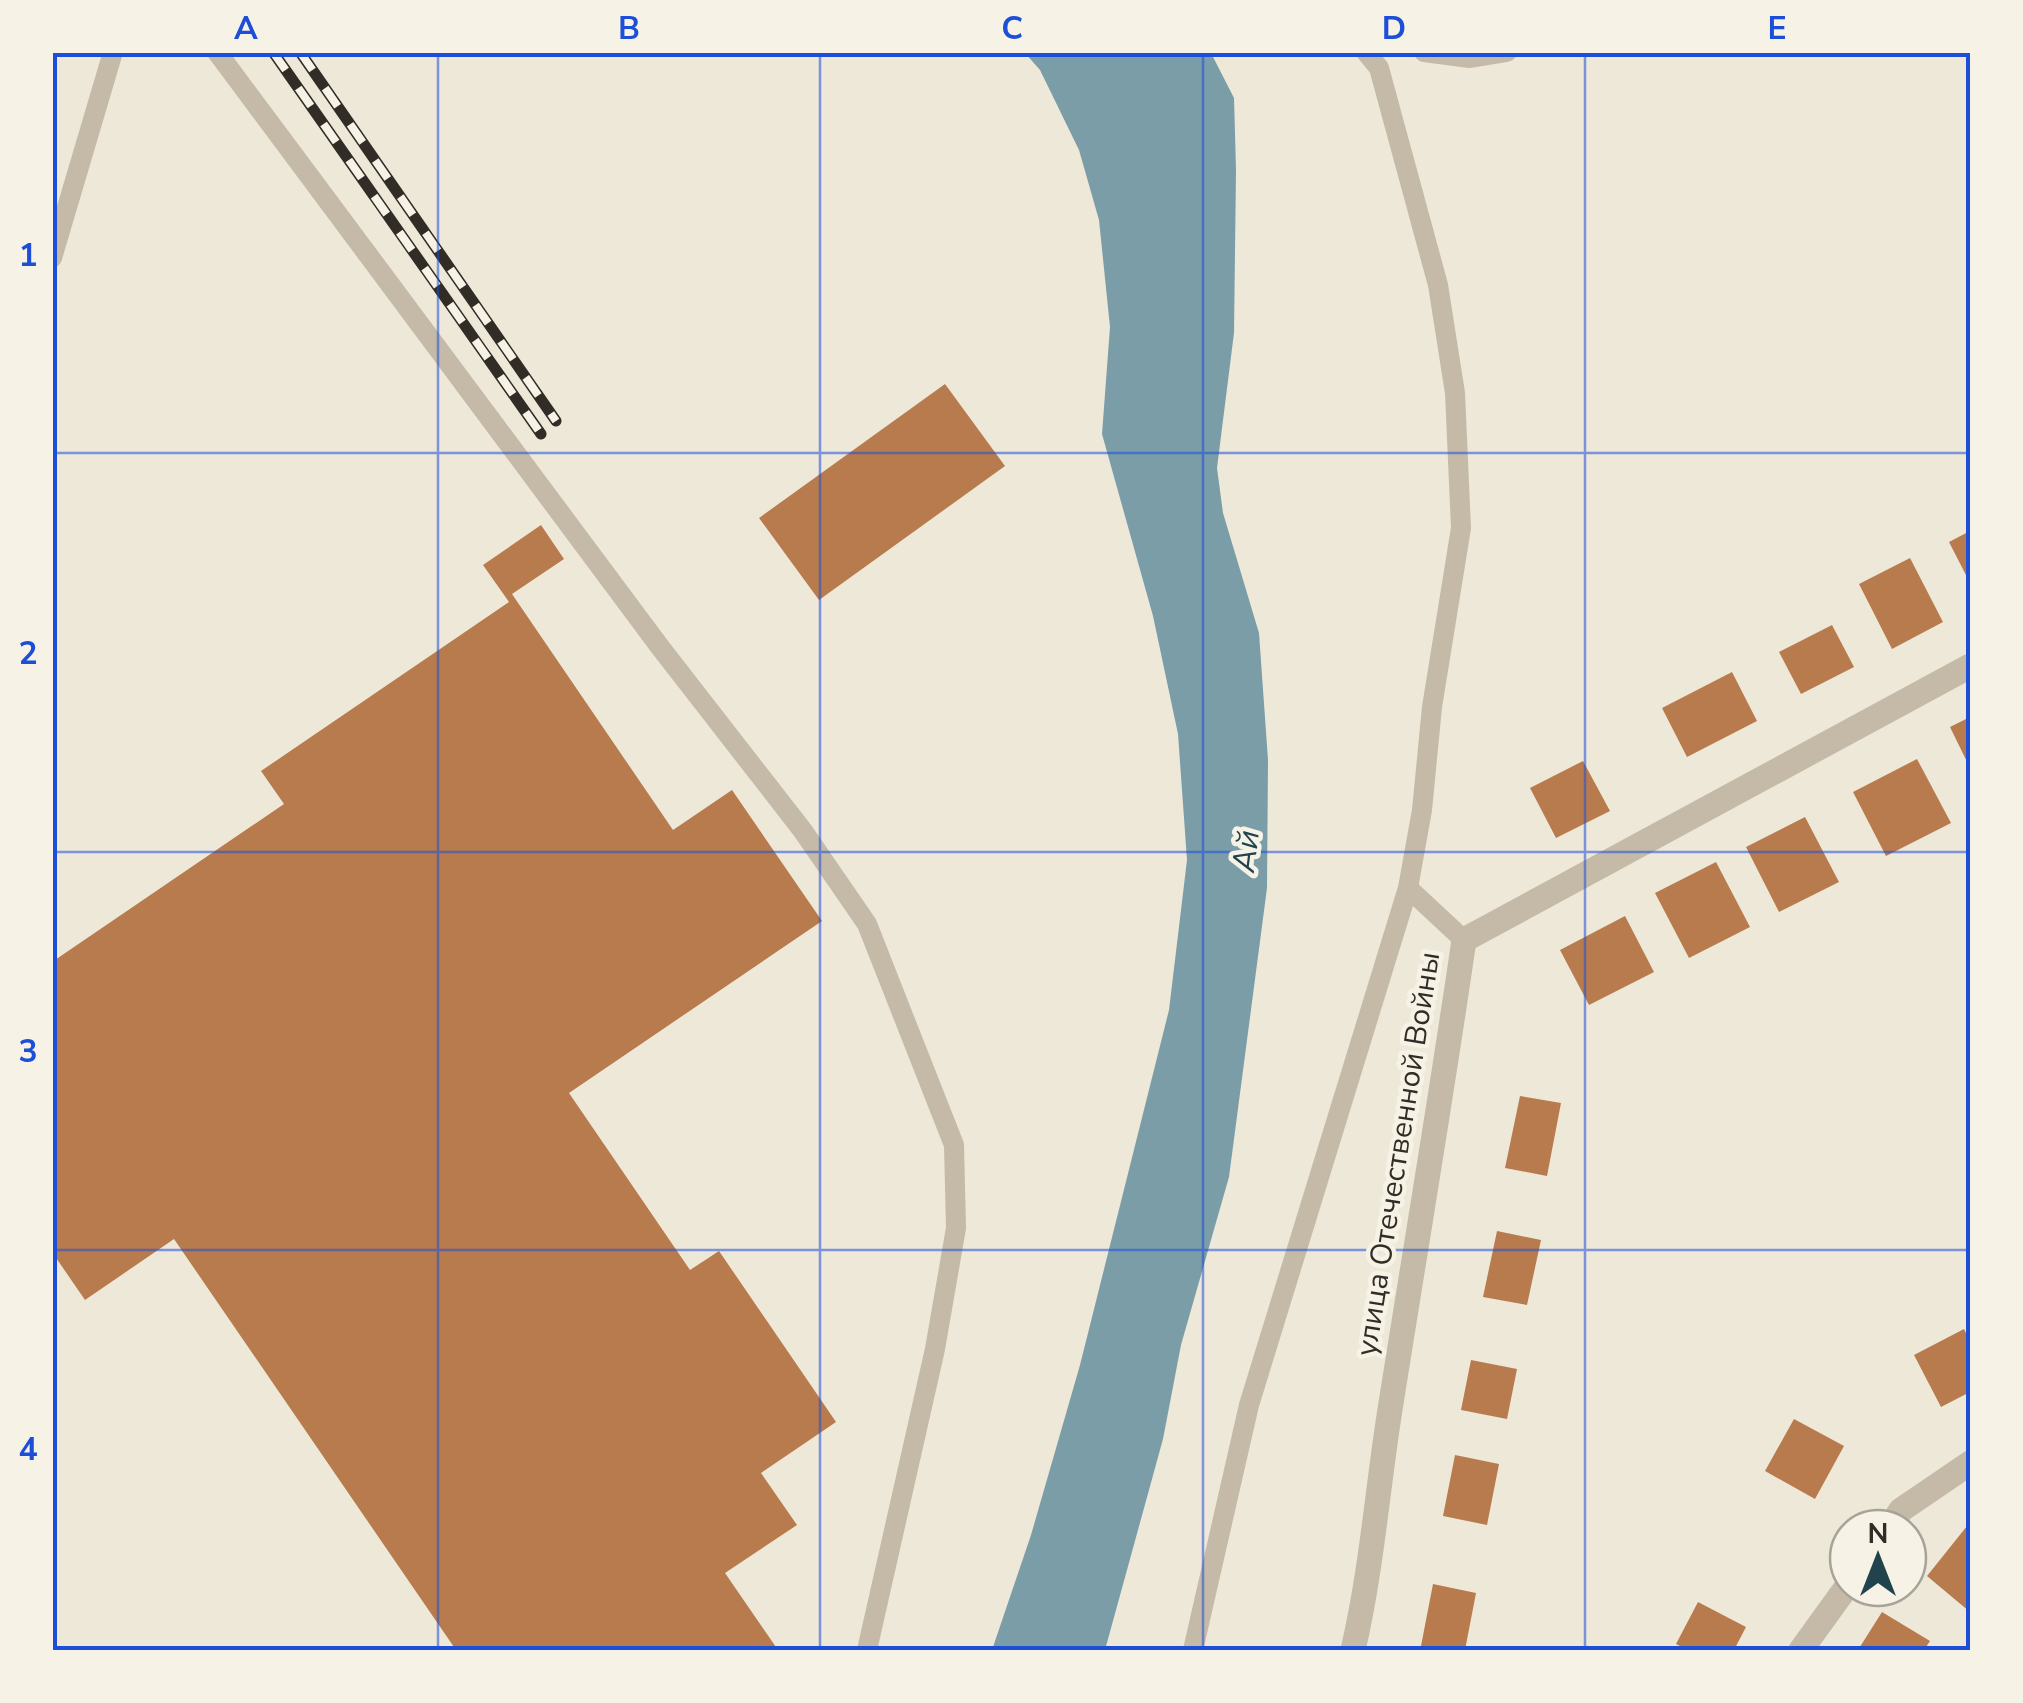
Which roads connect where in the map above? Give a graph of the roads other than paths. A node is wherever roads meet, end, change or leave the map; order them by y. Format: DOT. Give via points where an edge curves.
graph roads {
  1 [pos="113,52"];
  2 [pos="216,52"];
  3 [pos="1366,52"];
  4 [pos="1424,52"];
  5 [pos="1507,52"];
  6 [pos="52,258"];
  7 [pos="1970,666"];
  8 [pos="1408,888"];
  9 [pos="1464,940"];
  10 [pos="1970,1463"];
  11 [pos="1905,1508"];
  12 [pos="1831,1608"];
  13 [pos="868,1650"];
  14 [pos="1193,1650"];
  15 [pos="1353,1650"];
  16 [pos="1801,1650"];
  1 -- 6 [label="lane"];
  2 -- 13 [label="lane" via="868,924 954,1146 956,1228"];
  3 -- 8 [label="lane" via="1379,68 1438,285 1455,393 1461,528"];
  4 -- 5 [label="lane" via="1470,58"];
  7 -- 9 [label="street, улица Отечественной Войны"];
  8 -- 9 [label="lane"];
  8 -- 14 [label="lane" via="1249,1405"];
  9 -- 15 [label="street, улица Отечественной Войны"];
  10 -- 11 [label="street"];
  12 -- 16 [label="street"];
}
